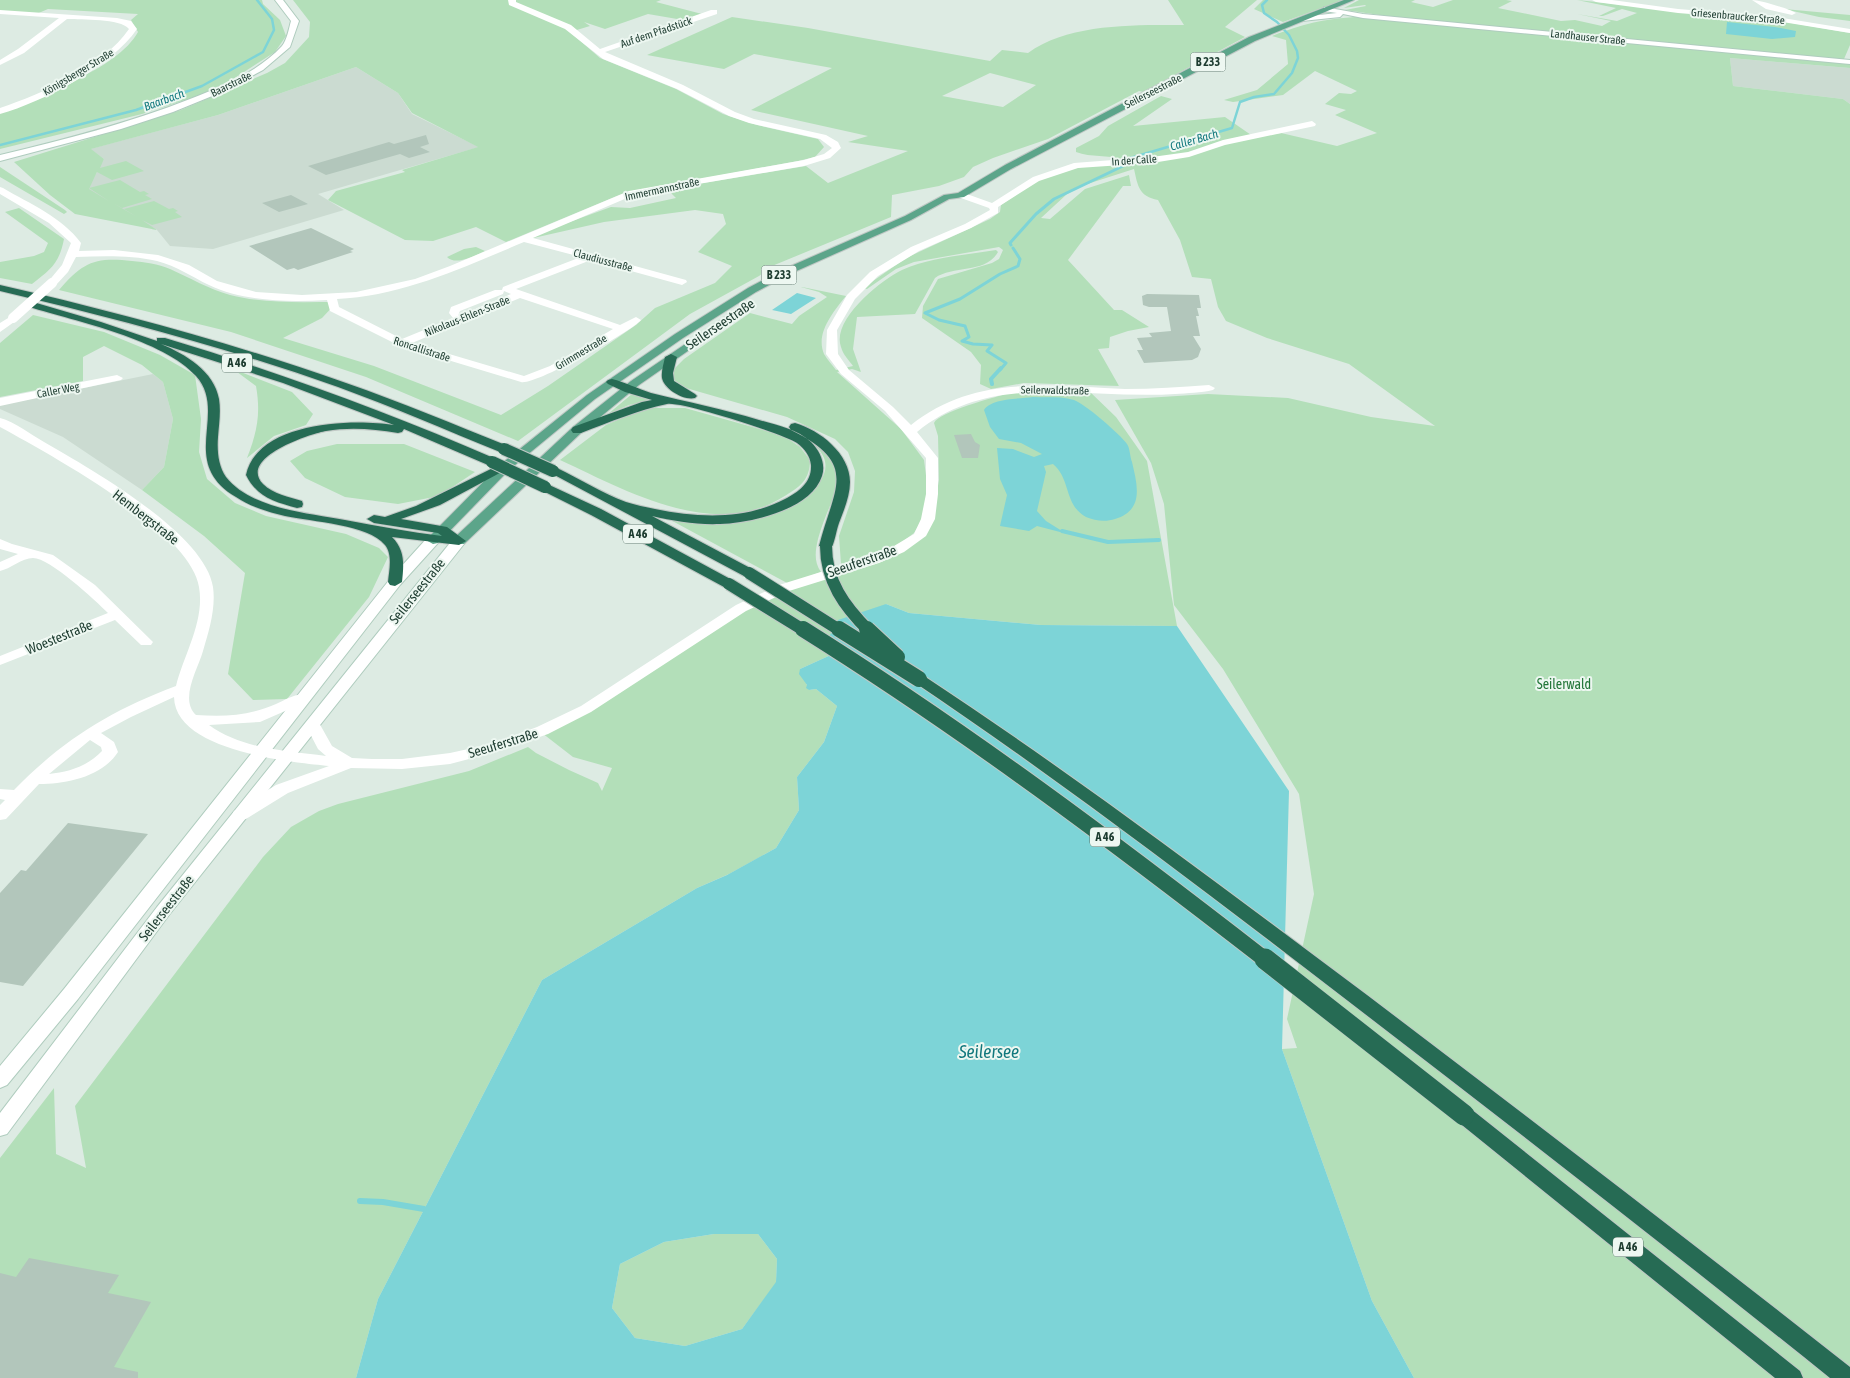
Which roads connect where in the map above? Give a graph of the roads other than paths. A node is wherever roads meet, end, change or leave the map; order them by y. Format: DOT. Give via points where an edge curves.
graph roads {
  1 [pos="279,0"];
  2 [pos="512,0"];
  3 [pos="1350,0"];
  4 [pos="1596,0"];
  5 [pos="1756,0"];
  6 [pos="1327,9"];
  7 [pos="0,12"];
  8 [pos="714,12"];
  9 [pos="1354,14"];
  10 [pos="65,17"];
  11 [pos="1302,19"];
  12 [pos="1828,19"];
  13 [pos="1850,31"];
  14 [pos="598,52"];
  15 [pos="1850,62"];
  16 [pos="0,63"];
  17 [pos="0,111"];
  18 [pos="1312,124"];
  19 [pos="0,158"];
  20 [pos="0,190"];
  21 [pos="961,195"];
  22 [pos="993,206"];
  23 [pos="524,239"];
  24 [pos="73,255"];
  25 [pos="591,257"];
  26 [pos="682,282"];
  27 [pos="0,288"];
  28 [pos="507,289"];
  29 [pos="520,294"];
  30 [pos="0,298"];
  31 [pos="332,298"];
  32 [pos="33,305"];
  33 [pos="459,319"];
  34 [pos="636,320"];
  35 [pos="620,328"];
  36 [pos="0,329"];
  37 [pos="402,343"];
  38 [pos="671,357"];
  39 [pos="117,378"];
  40 [pos="525,380"];
  41 [pos="612,382"];
  42 [pos="631,386"];
  43 [pos="1209,388"];
  44 [pos="692,401"];
  45 [pos="0,402"];
  46 [pos="0,422"];
  47 [pos="577,430"];
  48 [pos="910,431"];
  49 [pos="436,437"];
  50 [pos="505,467"];
  51 [pos="622,505"];
  52 [pos="380,520"];
  53 [pos="368,528"];
  54 [pos="437,535"];
  55 [pos="459,540"];
  56 [pos="0,543"];
  57 [pos="29,554"];
  58 [pos="0,567"];
  59 [pos="395,582"];
  60 [pos="118,614"];
  61 [pos="146,642"];
  62 [pos="0,661"];
  63 [pos="919,679"];
  64 [pos="183,689"];
  65 [pos="303,698"];
  66 [pos="192,720"];
  67 [pos="313,724"];
  68 [pos="92,733"];
  69 [pos="262,752"];
  70 [pos="287,756"];
  71 [pos="352,764"];
  72 [pos="35,779"];
  73 [pos="0,794"];
  74 [pos="19,796"];
  75 [pos="0,815"];
  76 [pos="237,817"];
  77 [pos="0,1080"];
  78 [pos="0,1128"];
  79 [pos="1792,1378"];
  80 [pos="1848,1378"];
  1 -- 19 [label="street, Baarstraße" via="295,21 293,37 285,50 260,70 218,91 150,116"];
  2 -- 14 [label="street, Immermannstraße" via="512,3 568,27"];
  3 -- 6 [label="main road, Seilerseestraße / B 233"];
  4 -- 13 [label="street, Griesenbraucker Straße" via="1776,19"];
  5 -- 12 [label="street, Griesenbraucker Straße" via="1780,10"];
  6 -- 9 [label="street, Landhauser Straße"];
  6 -- 11 [label="main road, Seilerseestraße / B 233"];
  7 -- 10 [label="street, Königsberger Straße"];
  8 -- 14 [label="street, Auf dem Pfadstück"];
  9 -- 11 [label="street"];
  9 -- 15 [label="street, Landhauser Straße"];
  10 -- 16 [label="street"];
  10 -- 17 [label="street, Königsberger Straße" via="123,21 134,30 127,40 96,63 39,95"];
  11 -- 21 [label="main road, Seilerseestraße / B 233" via="1234,48"];
  14 -- 23 [label="street, Immermannstraße" via="680,87 732,114 824,137 837,148 823,158 804,163 632,193"];
  18 -- 22 [label="street, In der Calle" via="1223,143 1189,154 1152,160 1077,164 1036,179"];
  20 -- 24 [label="street" via="72,235 76,243"];
  21 -- 22 [label="street"];
  21 -- 38 [label="main road, Seilerseestraße / B 233" via="958,200 892,233 802,272"];
  21 -- 41 [label="main road, Seilerseestraße / B 233" via="947,197 752,290"];
  22 -- 48 [label="street, Seeuferstraße" via="994,210 968,226 915,249 874,274 851,297 832,330 832,354 846,372 890,409"];
  23 -- 25 [label="street, Claudiusstraße"];
  23 -- 31 [label="street, Immermannstraße" via="418,281"];
  24 -- 31 [label="street, Immermannstraße" via="114,253 170,262 213,283 243,292 275,297"];
  24 -- 36 [label="street, bridge" via="65,271"];
  25 -- 26 [label="street, Claudiusstraße"];
  25 -- 28 [label="street, Nikolaus-Ehlen-Straße"];
  27 -- 51 [label="highway, A 46, bridge" via="83,306 343,386 504,449"];
  28 -- 29 [label="street, Nikolaus-Ehlen-Straße"];
  28 -- 33 [label="street" via="455,309"];
  29 -- 33 [label="street, Nikolaus-Ehlen-Straße"];
  29 -- 35 [label="street"];
  30 -- 32 [label="highway, A 46"];
  31 -- 37 [label="street, Roncallistraße" via="334,309"];
  32 -- 49 [label="highway, A 46" via="122,328 250,368"];
  32 -- 53 [label="highway" via="135,337 163,348 192,366 208,382 212,393 216,410 211,455 216,469 232,489 263,506"];
  33 -- 37 [label="street, Nikolaus-Ehlen-Straße"];
  34 -- 35 [label="street, Grimmestraße"];
  35 -- 40 [label="street, Grimmestraße" via="554,368"];
  37 -- 40 [label="street, Roncallistraße"];
  38 -- 42 [label="main road, Seilerseestraße / B 233"];
  38 -- 44 [label="highway" via="666,374 668,382"];
  39 -- 45 [label="street, Caller Weg"];
  41 -- 42 [label="highway"];
  41 -- 50 [label="main road, Seilerseestraße / B 233"];
  42 -- 44 [label="highway"];
  42 -- 47 [label="main road, Seilerseestraße / B 233"];
  43 -- 48 [label="street, Seilerwaldstraße" via="1127,392 1028,388 964,400 931,414"];
  44 -- 47 [label="highway" via="646,404"];
  44 -- 51 [label="highway" via="792,435 805,444 816,460 818,470 814,481 788,503 737,519 685,520"];
  44 -- 63 [label="highway, bridge" via="780,421 820,440 834,453 842,467 844,481 826,546 830,578 844,603"];
  46 -- 64 [label="street, Hembergstraße" via="113,491 166,530 197,563 207,594 206,612"];
  47 -- 55 [label="main road, Seilerseestraße / B 233"];
  48 -- 71 [label="street, Seeuferstraße" via="932,458 932,494 925,528 910,543 874,560 784,588 741,608 586,709 539,733 450,758 402,764"];
  49 -- 52 [label="highway" via="364,425 329,427 286,439 255,463 252,471 257,487 280,500"];
  49 -- 79 [label="highway, A 46, bridge" via="596,512 729,584 857,663 1006,764 1258,954"];
  50 -- 52 [label="highway" via="434,505 412,514"];
  50 -- 54 [label="main road, Seilerseestraße / B 233"];
  51 -- 63 [label="highway, A 46, bridge" via="749,573"];
  52 -- 54 [label="highway"];
  53 -- 54 [label="highway"];
  53 -- 59 [label="highway" via="387,538 396,549"];
  54 -- 55 [label="highway"];
  54 -- 59 [label="street, Seilerseestraße"];
  55 -- 67 [label="street, Seilerseestraße"];
  56 -- 57 [label="street"];
  57 -- 58 [label="street"];
  57 -- 60 [label="street" via="48,558 90,588"];
  59 -- 65 [label="street, Seilerseestraße"];
  60 -- 61 [label="street"];
  60 -- 62 [label="street, Woestestraße"];
  63 -- 80 [label="highway, A 46" via="999,732 1147,839 1490,1098"];
  64 -- 66 [label="street, Hembergstraße" via="185,713"];
  64 -- 68 [label="street" via="145,703"];
  65 -- 66 [label="street" via="260,717"];
  65 -- 69 [label="street, Seilerseestraße"];
  66 -- 69 [label="street, Hembergstraße" via="214,738"];
  67 -- 70 [label="street, Seilerseestraße"];
  67 -- 71 [label="street, Seeuferstraße" via="326,749"];
  68 -- 72 [label="street" via="71,746"];
  68 -- 72 [label="street" via="108,745 110,752 102,761 54,780"];
  69 -- 70 [label="street, Seeuferstraße"];
  69 -- 77 [label="street, Seilerseestraße"];
  70 -- 71 [label="street, Seeuferstraße"];
  70 -- 76 [label="street, Seilerseestraße"];
  71 -- 76 [label="street, Seeuferstraße" via="282,789"];
  72 -- 74 [label="street"];
  73 -- 74 [label="street"];
  74 -- 75 [label="street"];
  76 -- 78 [label="street, Seilerseestraße"];
}
